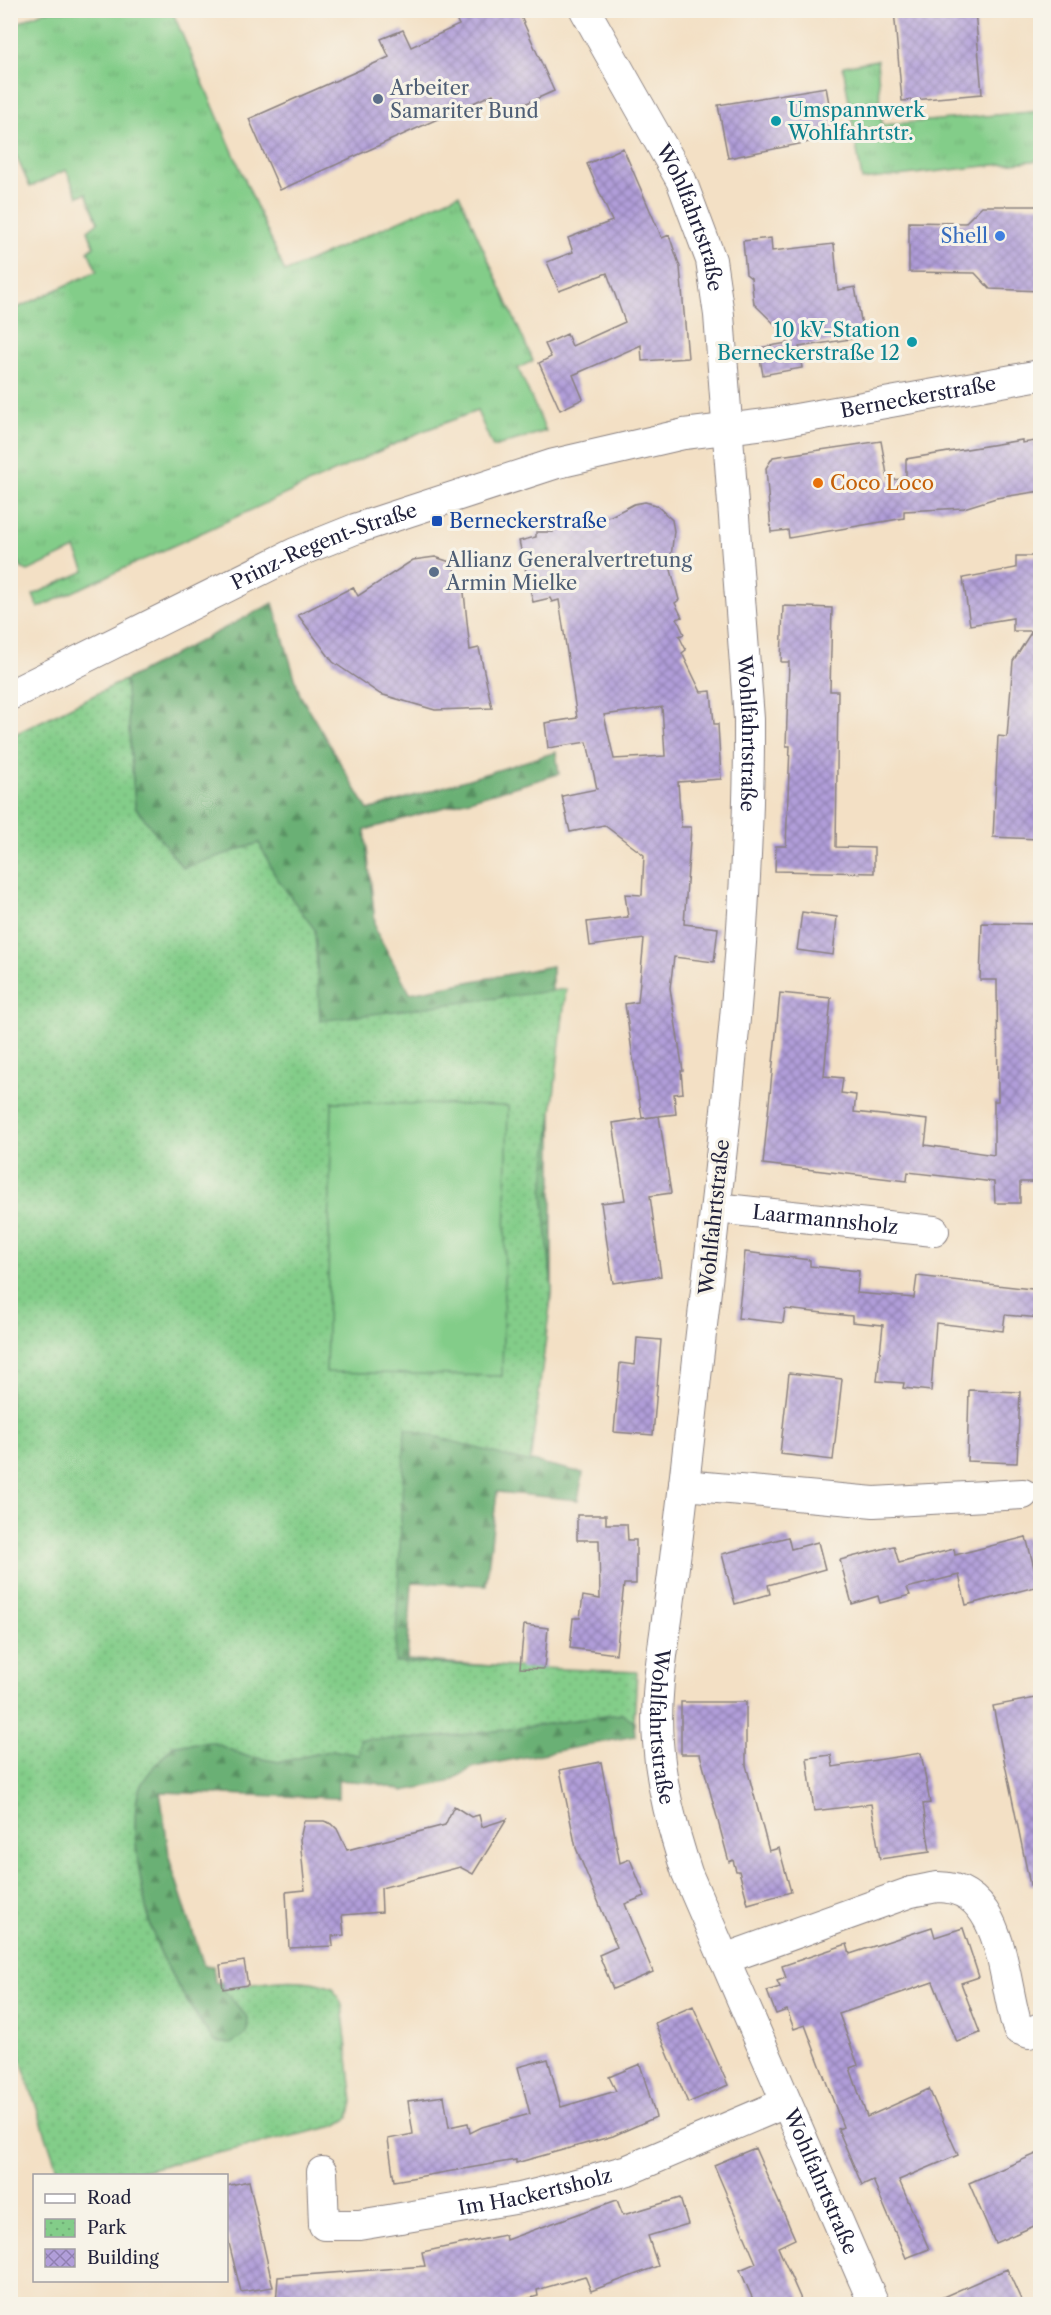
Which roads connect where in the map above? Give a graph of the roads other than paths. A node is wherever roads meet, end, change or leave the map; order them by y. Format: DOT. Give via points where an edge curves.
graph roads {
  1 [pos="585,10"];
  2 [pos="1041,375"];
  3 [pos="726,429"];
  4 [pos="10,695"];
  5 [pos="716,1208"];
  6 [pos="934,1232"];
  7 [pos="684,1485"];
  8 [pos="1023,1494"];
  9 [pos="724,1959"];
  10 [pos="1041,2028"];
  11 [pos="785,2103"];
  12 [pos="322,2172"];
  13 [pos="874,2304"];
  1 -- 3 [label="street, Wohlfahrtstraße" via="681,180 711,260 719,315"];
  2 -- 3 [label="street, Berneckerstraße"];
  3 -- 4 [label="street, Prinz-Regent-Straße" via="684,434 554,464 355,528 295,553"];
  3 -- 5 [label="street, Wohlfahrtstraße" via="745,661 749,786 740,980"];
  5 -- 6 [label="street, Laarmannsholz"];
  5 -- 7 [label="street, Wohlfahrtstraße"];
  7 -- 8 [label="street" via="874,1502"];
  7 -- 9 [label="street, Wohlfahrtstraße" via="661,1666 657,1740 671,1825"];
  9 -- 10 [label="street" via="910,1892 939,1887 964,1893 983,1909 995,1929 1018,2029 1029,2033"];
  9 -- 11 [label="street, Wohlfahrtstraße"];
  11 -- 12 [label="street, Im Hackertsholz" via="617,2173 520,2198 359,2225 324,2225"];
  11 -- 13 [label="street, Wohlfahrtstraße"];
}
